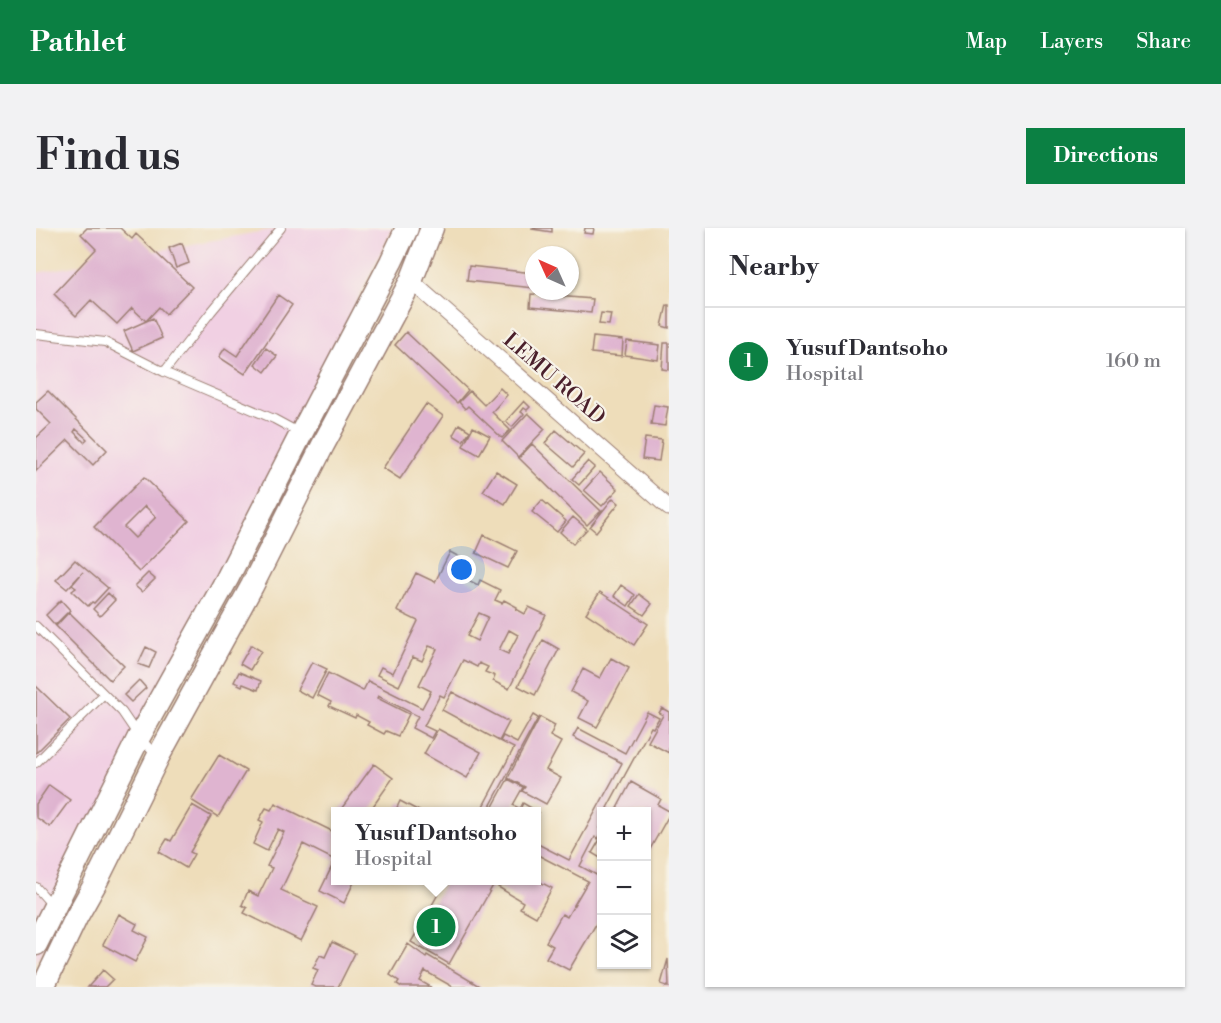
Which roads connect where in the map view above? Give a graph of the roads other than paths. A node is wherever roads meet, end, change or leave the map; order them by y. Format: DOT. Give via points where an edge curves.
graph roads {
  1 [pos="281,228"];
  2 [pos="406,228"];
  3 [pos="432,228"];
  4 [pos="411,281"];
  5 [pos="36,334"];
  6 [pos="164,372"];
  7 [pos="301,434"];
  8 [pos="669,508"];
  9 [pos="36,626"];
  10 [pos="104,694"];
  11 [pos="139,736"];
  12 [pos="158,757"];
  13 [pos="36,763"];
  14 [pos="36,887"];
  15 [pos="54,907"];
  16 [pos="36,944"];
  17 [pos="43,987"];
  1 -- 6 [label="lane"];
  2 -- 7 [label="street"];
  3 -- 4 [label="street"];
  4 -- 8 [label="street, LEMU ROAD"];
  4 -- 12 [label="street"];
  5 -- 6 [label="lane" via="105,342"];
  6 -- 7 [label="lane" via="274,418"];
  7 -- 11 [label="street" via="227,579"];
  9 -- 10 [label="lane"];
  10 -- 11 [label="lane"];
  10 -- 13 [label="lane"];
  11 -- 12 [label="lane"];
  11 -- 15 [label="street"];
  12 -- 17 [label="street"];
  14 -- 15 [label="lane"];
  15 -- 16 [label="street"];
}
